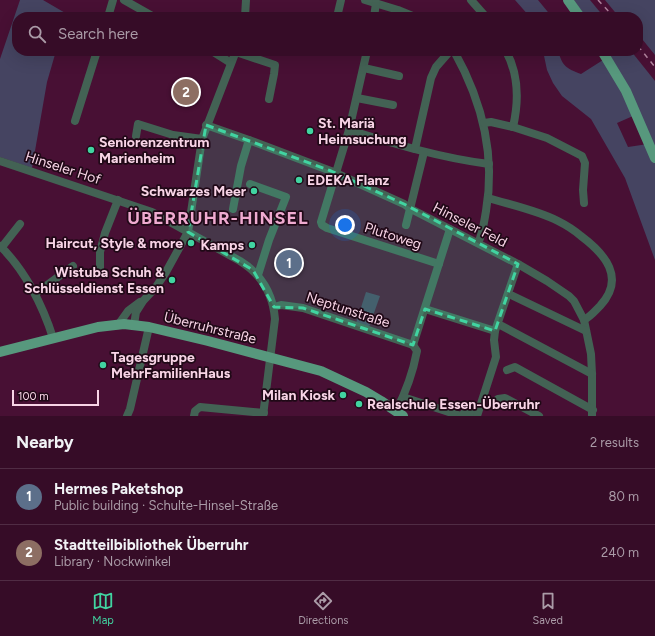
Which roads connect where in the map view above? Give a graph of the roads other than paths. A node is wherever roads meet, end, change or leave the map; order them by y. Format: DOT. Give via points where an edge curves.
graph roads {
  1 [pos="113,0"];
  2 [pos="124,0"];
  3 [pos="246,0"];
  4 [pos="341,0"];
  5 [pos="365,0"];
  6 [pos="472,0"];
  7 [pos="568,0"];
  8 [pos="376,3"];
  9 [pos="109,12"];
  10 [pos="145,12"];
  11 [pos="245,12"];
  12 [pos="338,12"];
  13 [pos="375,12"];
  14 [pos="403,12"];
  15 [pos="482,12"];
  16 [pos="576,12"];
  17 [pos="95,56"];
  18 [pos="221,56"];
  19 [pos="234,56"];
  20 [pos="248,56"];
  21 [pos="366,56"];
  22 [pos="446,56"];
  23 [pos="457,56"];
  24 [pos="509,56"];
  25 [pos="605,56"];
  26 [pos="231,62"];
  27 [pos="364,68"];
  28 [pos="399,76"];
  29 [pos="357,98"];
  30 [pos="269,99"];
  31 [pos="393,105"];
  32 [pos="75,121"];
  33 [pos="484,123"];
  34 [pos="206,126"];
  35 [pos="513,127"];
  36 [pos="349,130"];
  37 [pos="136,136"];
  38 [pos="202,139"];
  39 [pos="249,140"];
  40 [pos="419,150"];
  41 [pos="655,158"];
  42 [pos="0,161"];
  43 [pos="489,164"];
  44 [pos="336,174"];
  45 [pos="250,184"];
  46 [pos="488,198"];
  47 [pos="118,200"];
  48 [pos="584,203"];
  49 [pos="234,209"];
  50 [pos="411,209"];
  51 [pos="20,224"];
  52 [pos="406,225"];
  53 [pos="450,229"];
  54 [pos="188,232"];
  55 [pos="478,243"];
  56 [pos="1,247"];
  57 [pos="439,264"];
  58 [pos="518,264"];
  59 [pos="74,266"];
  60 [pos="100,268"];
  61 [pos="258,276"];
  62 [pos="35,294"];
  63 [pos="512,296"];
  64 [pos="143,301"];
  65 [pos="274,307"];
  66 [pos="425,309"];
  67 [pos="584,320"];
  68 [pos="118,325"];
  69 [pos="134,325"];
  70 [pos="502,326"];
  71 [pos="149,327"];
  72 [pos="495,331"];
  73 [pos="586,331"];
  74 [pos="53,338"];
  75 [pos="413,345"];
  76 [pos="0,352"];
  77 [pos="270,357"];
  78 [pos="508,370"];
  79 [pos="592,374"];
  80 [pos="403,397"];
  81 [pos="498,399"];
  82 [pos="592,413"];
  83 [pos="263,414"];
  84 [pos="399,414"];
  85 [pos="127,416"];
  86 [pos="194,416"];
  87 [pos="461,416"];
  88 [pos="476,416"];
  89 [pos="539,416"];
  1 -- 9 [label="street"];
  2 -- 10 [label="street"];
  3 -- 11 [label="street"];
  4 -- 12 [label="street"];
  5 -- 8 [label="street"];
  6 -- 15 [label="street"];
  7 -- 16 [label="main road"];
  8 -- 13 [label="street"];
  8 -- 14 [label="street"];
  17 -- 32 [label="street"];
  18 -- 26 [label="street"];
  19 -- 26 [label="street"];
  20 -- 30 [label="street" via="275,65"];
  21 -- 27 [label="street"];
  22 -- 40 [label="street, Hinseler Feld" via="431,78"];
  23 -- 33 [label="street" via="476,94"];
  24 -- 35 [label="street" via="518,94"];
  25 -- 41 [label="main road" via="626,91"];
  26 -- 34 [label="street"];
  27 -- 28 [label="street"];
  27 -- 29 [label="street"];
  29 -- 31 [label="street"];
  29 -- 36 [label="street"];
  33 -- 35 [label="street"];
  33 -- 43 [label="street"];
  34 -- 38 [label="street"];
  34 -- 39 [label="street, Hinseler Feld"];
  35 -- 48 [label="street" via="547,138 582,156 585,163 582,190"];
  36 -- 40 [label="street"];
  36 -- 44 [label="street"];
  37 -- 38 [label="street" via="138,124 173,135"];
  38 -- 54 [label="street"];
  39 -- 44 [label="street, Hinseler Feld"];
  39 -- 49 [label="street" via="241,166"];
  40 -- 43 [label="street"];
  40 -- 50 [label="street, Hinseler Feld"];
  42 -- 47 [label="street, Hinseler Hof"];
  43 -- 46 [label="street"];
  44 -- 50 [label="street, Hinseler Feld"];
  44 -- 57 [label="street, Plutoweg" via="322,216 322,224 327,228"];
  45 -- 61 [label="street" via="286,197"];
  46 -- 55 [label="street" via="482,237"];
  46 -- 67 [label="street" via="559,221 587,240 604,258 612,272 611,291 591,316"];
  47 -- 54 [label="street, Hinseler Hof" via="152,212"];
  47 -- 60 [label="street" via="105,233 100,252"];
  50 -- 52 [label="street, Hinseler Feld"];
  50 -- 53 [label="street, Hinseler Feld"];
  51 -- 56 [label="street"];
  53 -- 55 [label="street, Hinseler Feld"];
  53 -- 57 [label="street"];
  54 -- 61 [label="street, Hinseler Hof" via="240,261"];
  54 -- 64 [label="street" via="166,272"];
  55 -- 58 [label="street, Hinseler Feld"];
  56 -- 62 [label="street"];
  57 -- 66 [label="street"];
  58 -- 67 [label="street, Hinseler Feld" via="569,296"];
  58 -- 72 [label="street, Hinseler Feld"];
  59 -- 62 [label="street"];
  61 -- 65 [label="street, Hinseler Hof"];
  62 -- 74 [label="street"];
  63 -- 73 [label="street"];
  64 -- 68 [label="street" via="132,308"];
  64 -- 69 [label="street" via="136,312"];
  65 -- 75 [label="street, Neptunstraße" via="280,305 302,308"];
  65 -- 77 [label="street" via="275,329"];
  66 -- 72 [label="street"];
  66 -- 75 [label="street"];
  67 -- 73 [label="street, Hinseler Feld"];
  68 -- 69 [label="main road, Überruhrstraße"];
  68 -- 74 [label="main road, Überruhrstraße"];
  69 -- 71 [label="main road, Überruhrstraße"];
  70 -- 79 [label="street"];
  71 -- 77 [label="main road, Überruhrstraße"];
  71 -- 85 [label="street"];
  72 -- 88 [label="street, Hinseler Feld" via="496,357"];
  73 -- 79 [label="street, Hinseler Feld"];
  74 -- 76 [label="main road, Überruhrstraße"];
  75 -- 80 [label="street" via="417,351"];
  77 -- 83 [label="street"];
  77 -- 84 [label="main road, Überruhrstraße" via="321,371 366,392"];
  78 -- 82 [label="street, Hinseler Feld" via="514,367"];
  79 -- 82 [label="street, Hinseler Feld"];
  80 -- 84 [label="street"];
  80 -- 87 [label="street"];
  81 -- 89 [label="street" via="506,398"];
  83 -- 86 [label="street" via="200,407"];
  87 -- 88 [label="street, Hinseler Feld" via="470,413"];
}
